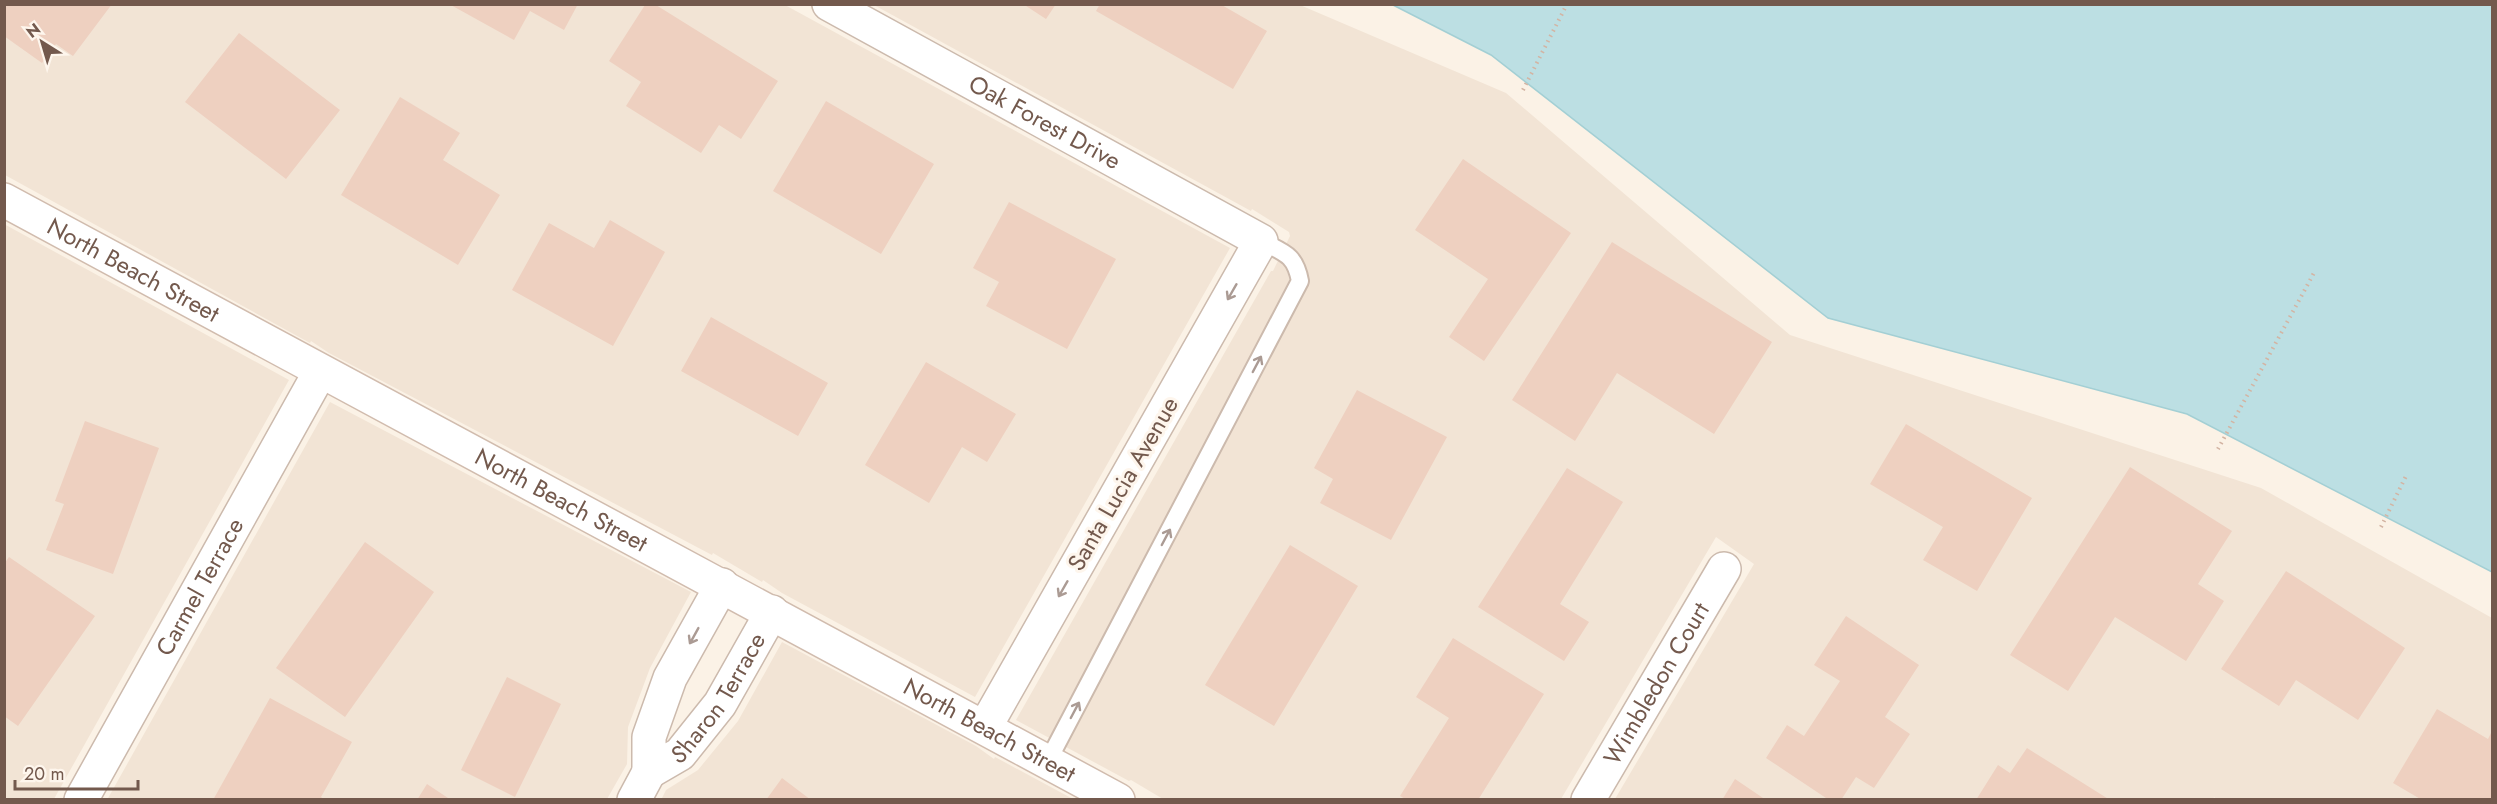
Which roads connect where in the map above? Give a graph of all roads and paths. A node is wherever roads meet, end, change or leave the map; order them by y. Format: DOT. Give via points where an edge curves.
graph roads {
  1 [pos="829,4"];
  2 [pos="1567,4"];
  3 [pos="1523,90"];
  4 [pos="4,200"];
  5 [pos="1261,241"];
  6 [pos="2315,271"];
  7 [pos="320,372"];
  8 [pos="2218,449"];
  9 [pos="2406,477"];
  10 [pos="2381,527"];
  11 [pos="1724,568"];
  12 [pos="722,585"];
  13 [pos="772,612"];
  14 [pos="985,727"];
  15 [pos="1048,762"];
  16 [pos="642,786"];
  17 [pos="81,800"];
  18 [pos="1118,800"];
  19 [pos="1588,800"];
  1 -- 5 [label="street, Oak Forest Drive"];
  2 -- 3 [label="path"];
  4 -- 7 [label="street, North Beach Street"];
  5 -- 14 [label="street, Santa Lucia Avenue, one-way"];
  15 -- 5 [label="lane, one-way" via="1300,281 1297,264"];
  6 -- 8 [label="path"];
  7 -- 12 [label="street, North Beach Street"];
  7 -- 17 [label="street, Carmel Terrace"];
  9 -- 10 [label="path"];
  11 -- 19 [label="street, Wimbledon Court"];
  12 -- 13 [label="street, North Beach Street"];
  12 -- 16 [label="street, Sharon Terrace, one-way" via="670,678 649,737"];
  13 -- 14 [label="street, North Beach Street"];
  13 -- 16 [label="street, Sharon Terrace" via="720,704 680,754"];
  14 -- 15 [label="street, North Beach Street"];
  15 -- 18 [label="street, North Beach Street"];
}
